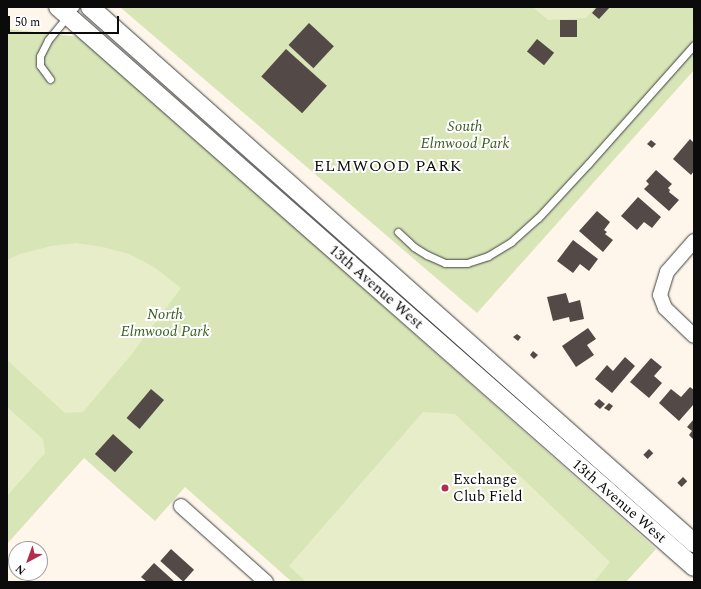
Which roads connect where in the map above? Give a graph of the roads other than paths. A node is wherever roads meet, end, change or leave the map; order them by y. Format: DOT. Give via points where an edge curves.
graph roads {
  1 [pos="90,7"];
  2 [pos="67,10"];
  3 [pos="694,45"];
  4 [pos="50,79"];
  5 [pos="398,232"];
  6 [pos="694,241"];
  7 [pos="694,336"];
  8 [pos="181,506"];
  9 [pos="694,543"];
  10 [pos="694,567"];
  11 [pos="266,582"];
  1 -- 9 [label="street, 13th Avenue West"];
  2 -- 4 [label="lane" via="40,56 40,65"];
  2 -- 10 [label="street, 13th Avenue West"];
  3 -- 5 [label="lane" via="538,218 511,242 488,256 467,263 445,263 414,247"];
  6 -- 7 [label="street" via="667,272 660,295 665,308"];
  8 -- 11 [label="street"];
}
